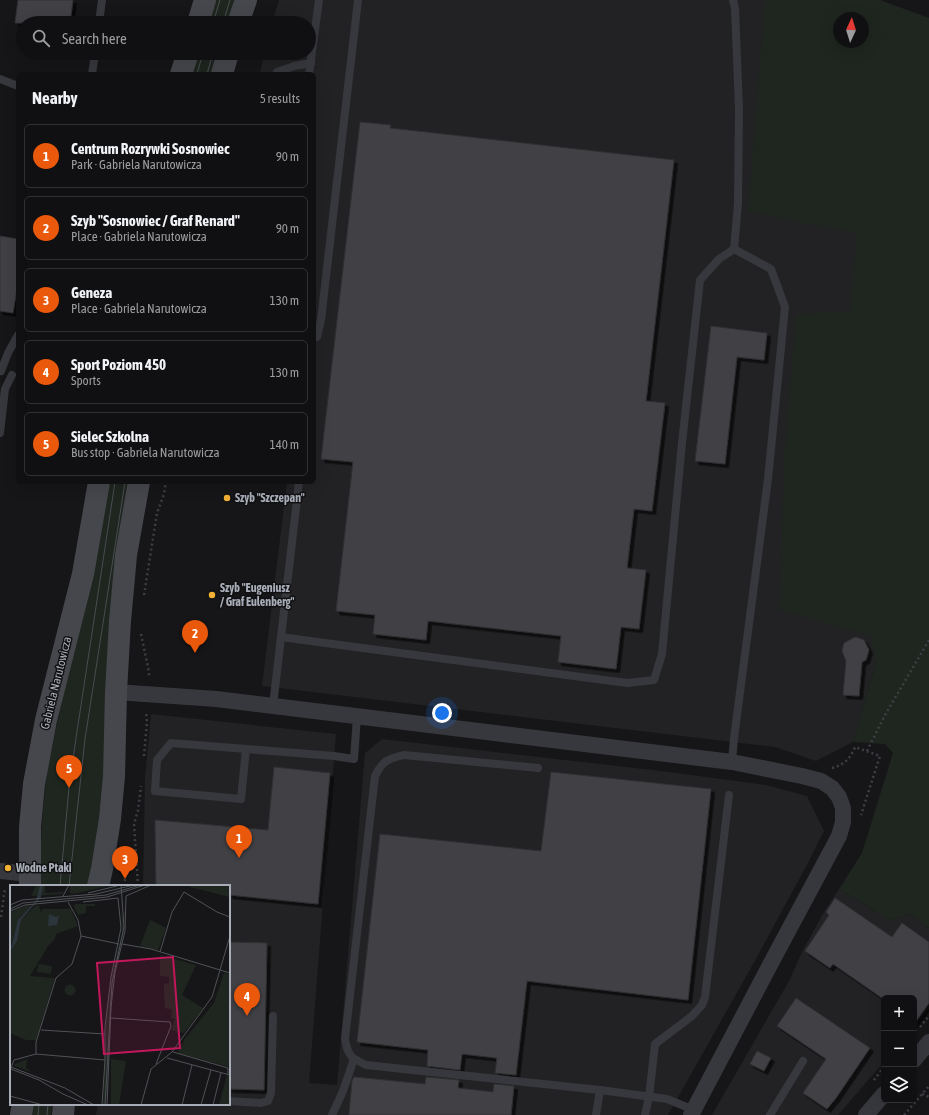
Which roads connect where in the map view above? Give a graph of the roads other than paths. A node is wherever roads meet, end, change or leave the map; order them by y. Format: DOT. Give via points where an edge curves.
graph roads {
  1 [pos="102,0"];
  2 [pos="205,0"];
  3 [pos="246,0"];
  4 [pos="319,0"];
  5 [pos="358,0"];
  6 [pos="733,0"];
  7 [pos="100,16"];
  8 [pos="200,16"];
  9 [pos="240,16"];
  10 [pos="316,24"];
  11 [pos="94,60"];
  12 [pos="186,60"];
  13 [pos="226,60"];
  14 [pos="311,60"];
  15 [pos="311,63"];
  16 [pos="92,72"];
  17 [pos="182,72"];
  18 [pos="223,72"];
  19 [pos="277,72"];
  20 [pos="309,72"];
  21 [pos="0,79"];
  22 [pos="16,85"];
  23 [pos="734,249"];
  24 [pos="316,337"];
  25 [pos="16,339"];
  26 [pos="0,371"];
  27 [pos="15,376"];
  28 [pos="0,433"];
  29 [pos="98,484"];
  30 [pos="139,484"];
  31 [pos="299,484"];
  32 [pos="281,637"];
  33 [pos="116,692"];
  34 [pos="273,706"];
  35 [pos="357,717"];
  36 [pos="246,749"];
  37 [pos="732,762"];
  38 [pos="538,768"];
  39 [pos="729,795"];
  40 [pos="4,871"];
  41 [pos="30,880"];
  42 [pos="98,885"];
  43 [pos="273,1016"];
  44 [pos="929,1042"];
  45 [pos="917,1056"];
  46 [pos="354,1060"];
  47 [pos="803,1061"];
  48 [pos="600,1090"];
  49 [pos="649,1097"];
  50 [pos="881,1098"];
  51 [pos="230,1102"];
  52 [pos="22,1105"];
  53 [pos="64,1105"];
  54 [pos="692,1112"];
  55 [pos="21,1115"];
  56 [pos="63,1115"];
  57 [pos="332,1115"];
  58 [pos="596,1115"];
  59 [pos="645,1115"];
  60 [pos="770,1115"];
  61 [pos="866,1115"];
  1 -- 7 [label="lane"];
  2 -- 8 [label="street"];
  3 -- 9 [label="street"];
  4 -- 10 [label="lane"];
  5 -- 24 [label="lane" via="321,320"];
  6 -- 23 [label="lane" via="740,108 738,203"];
  11 -- 16 [label="lane"];
  12 -- 17 [label="street"];
  13 -- 18 [label="street"];
  14 -- 15 [label="lane"];
  15 -- 19 [label="lane"];
  15 -- 20 [label="lane"];
  21 -- 22 [label="lane"];
  23 -- 32 [label="lane" via="719,259 700,280 662,654 654,680 627,683"];
  23 -- 37 [label="lane" via="771,269 785,307 768,479"];
  25 -- 26 [label="lane"];
  26 -- 27 [label="lane"];
  27 -- 28 [label="lane" via="6,389"];
  29 -- 41 [label="street, Gabriela Narutowicza" via="83,574 46,720 34,784 30,827"];
  30 -- 33 [label="street" via="126,555"];
  31 -- 32 [label="lane"];
  32 -- 34 [label="lane"];
  33 -- 34 [label="street"];
  33 -- 42 [label="street" via="110,820"];
  34 -- 35 [label="street"];
  35 -- 36 [label="lane" via="354,759"];
  35 -- 37 [label="street"];
  36 -- 36 [label="lane" via="171,742 157,760 155,791 241,799"];
  37 -- 54 [label="street" via="822,781 839,797 843,808 843,822 839,836"];
  38 -- 46 [label="lane" via="404,755 391,758 380,766 375,776 345,1039 347,1050"];
  39 -- 49 [label="lane" via="705,997 702,1005 692,1016 655,1044"];
  40 -- 41 [label="street"];
  43 -- 51 [label="lane" via="271,1093 268,1101"];
  44 -- 45 [label="street"];
  46 -- 48 [label="lane" via="366,1065"];
  46 -- 57 [label="lane"];
  47 -- 60 [label="lane"];
  48 -- 49 [label="lane"];
  48 -- 58 [label="lane"];
  49 -- 54 [label="lane" via="668,1099"];
  49 -- 59 [label="lane"];
  50 -- 61 [label="street"];
  52 -- 55 [label="street"];
  53 -- 56 [label="street"];
}
